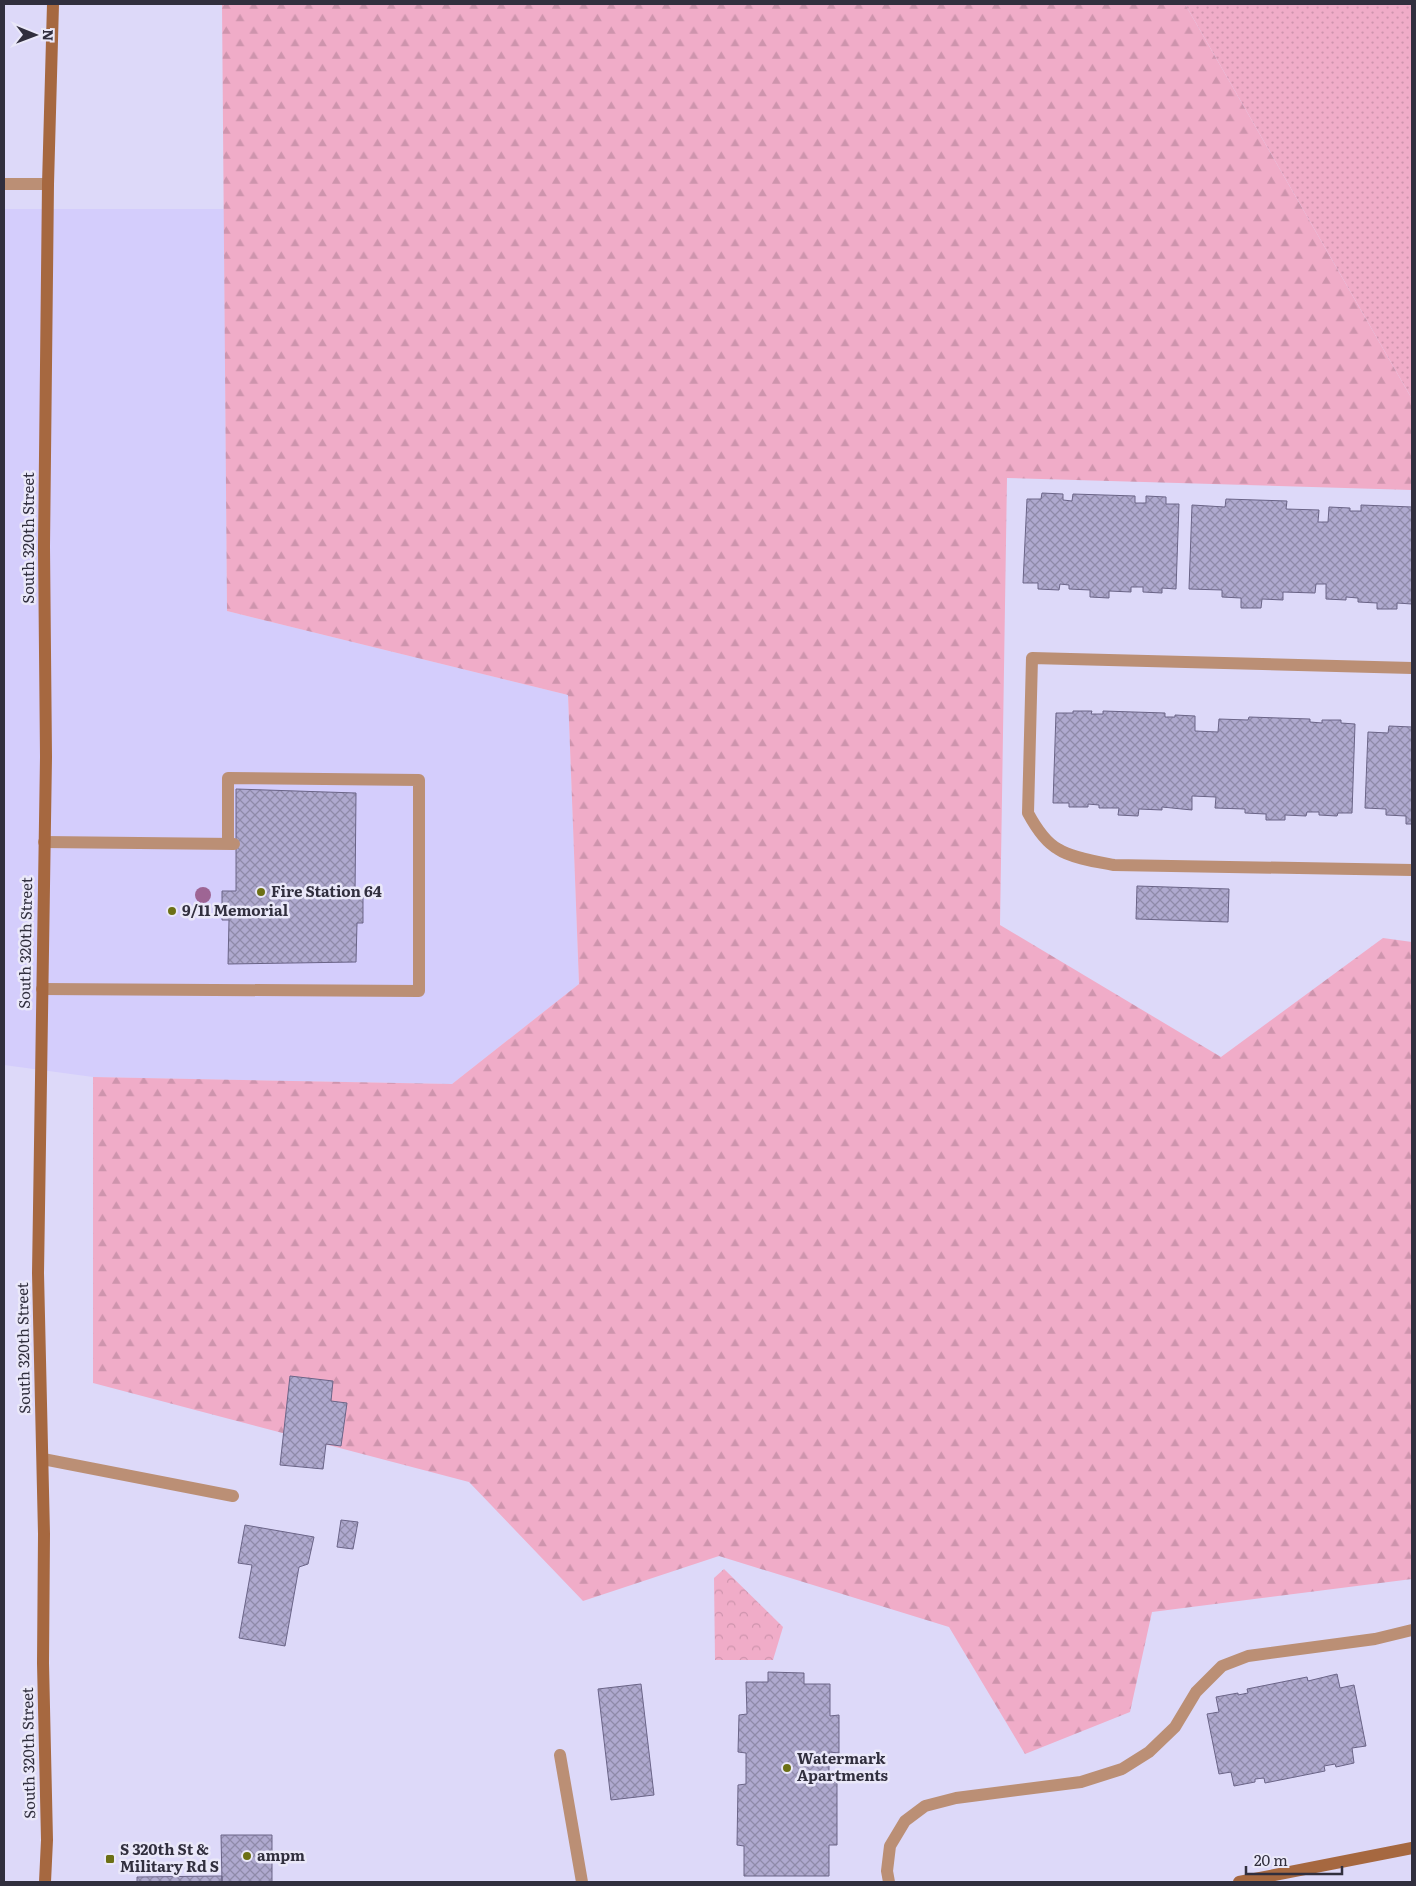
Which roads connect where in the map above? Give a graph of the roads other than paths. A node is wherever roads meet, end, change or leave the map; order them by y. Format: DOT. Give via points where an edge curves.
graph roads {
  1 [pos="53,4"];
  2 [pos="4,184"];
  3 [pos="48,184"];
  4 [pos="1412,668"];
  5 [pos="44,842"];
  6 [pos="1412,870"];
  7 [pos="42,988"];
  8 [pos="43,1460"];
  9 [pos="232,1496"];
  10 [pos="1412,1630"];
  11 [pos="560,1755"];
  12 [pos="1412,1848"];
  13 [pos="45,1882"];
  14 [pos="582,1882"];
  15 [pos="889,1882"];
  16 [pos="1239,1882"];
  1 -- 3 [label="main road, South 320th Street"];
  2 -- 3 [label="street"];
  3 -- 5 [label="main road, South 320th Street"];
  4 -- 6 [label="street" via="1032,658 1028,813 1038,830 1057,849 1114,865"];
  5 -- 7 [label="main road, South 320th Street"];
  5 -- 7 [label="street" via="232,844 228,778 419,780 418,991"];
  7 -- 8 [label="main road, South 320th Street" via="38,1273"];
  8 -- 9 [label="street"];
  8 -- 13 [label="main road, South 320th Street"];
  10 -- 15 [label="street" via="1375,1639 1248,1656 1222,1666 1196,1692 1175,1728 1149,1752 1122,1770 1081,1782 956,1798 925,1806 905,1821 890,1846"];
  11 -- 14 [label="street"];
  12 -- 16 [label="main road"];
}
